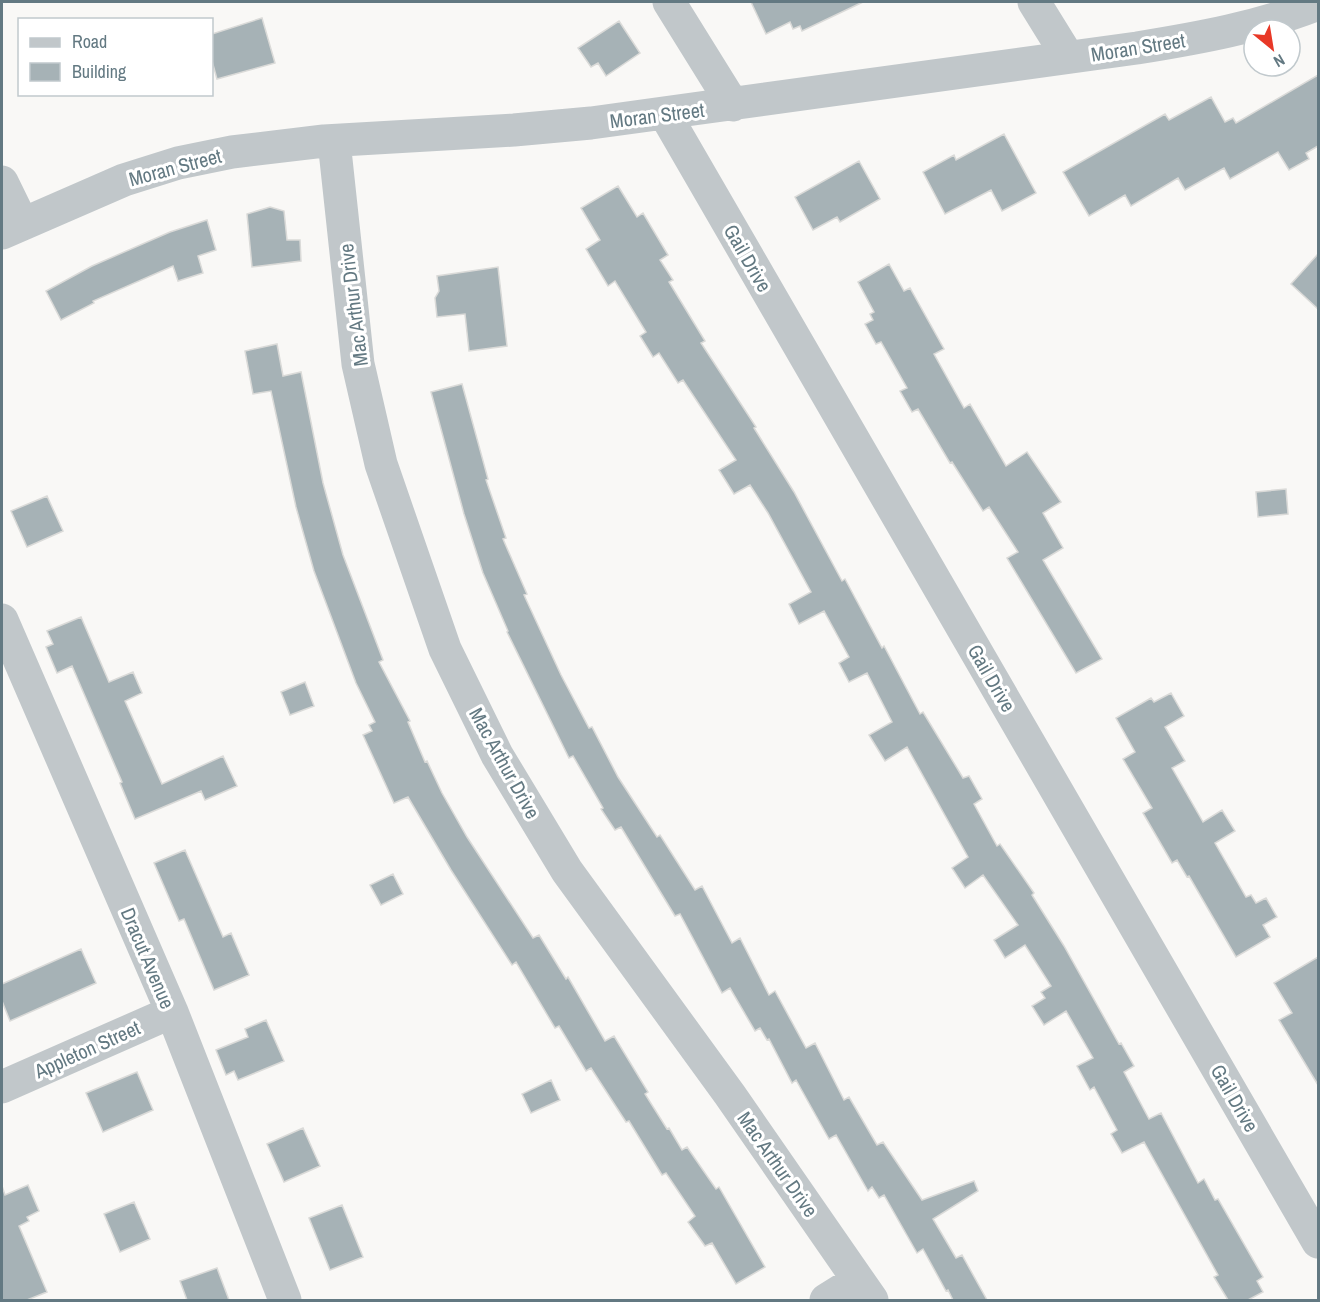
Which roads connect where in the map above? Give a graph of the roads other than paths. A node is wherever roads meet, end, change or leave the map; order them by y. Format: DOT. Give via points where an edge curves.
graph roads {
  1 [pos="669,2"];
  2 [pos="1034,2"];
  3 [pos="1318,3"];
  4 [pos="1068,57"];
  5 [pos="733,105"];
  6 [pos="665,114"];
  7 [pos="334,141"];
  8 [pos="2,182"];
  9 [pos="12,228"];
  10 [pos="2,620"];
  11 [pos="172,1012"];
  12 [pos="2,1087"];
  13 [pos="1318,1242"];
  14 [pos="865,1290"];
  15 [pos="285,1300"];
  16 [pos="826,1300"];
  1 -- 5 [label="street"];
  2 -- 4 [label="street"];
  3 -- 4 [label="street, Moran Street" via="1242,28"];
  4 -- 5 [label="street, Moran Street"];
  5 -- 6 [label="street, Moran Street"];
  6 -- 7 [label="street, Moran Street" via="514,130"];
  6 -- 13 [label="street, Gail Drive"];
  7 -- 9 [label="street, Moran Street" via="232,152 178,163 124,180"];
  7 -- 14 [label="street, Mac Arthur Drive" via="358,364 381,465 445,649 496,755 567,871 730,1095"];
  8 -- 9 [label="street"];
  10 -- 11 [label="street, Dracut Avenue"];
  11 -- 12 [label="street, Appleton Street"];
  11 -- 15 [label="street, Dracut Avenue"];
  14 -- 16 [label="street"];
}
